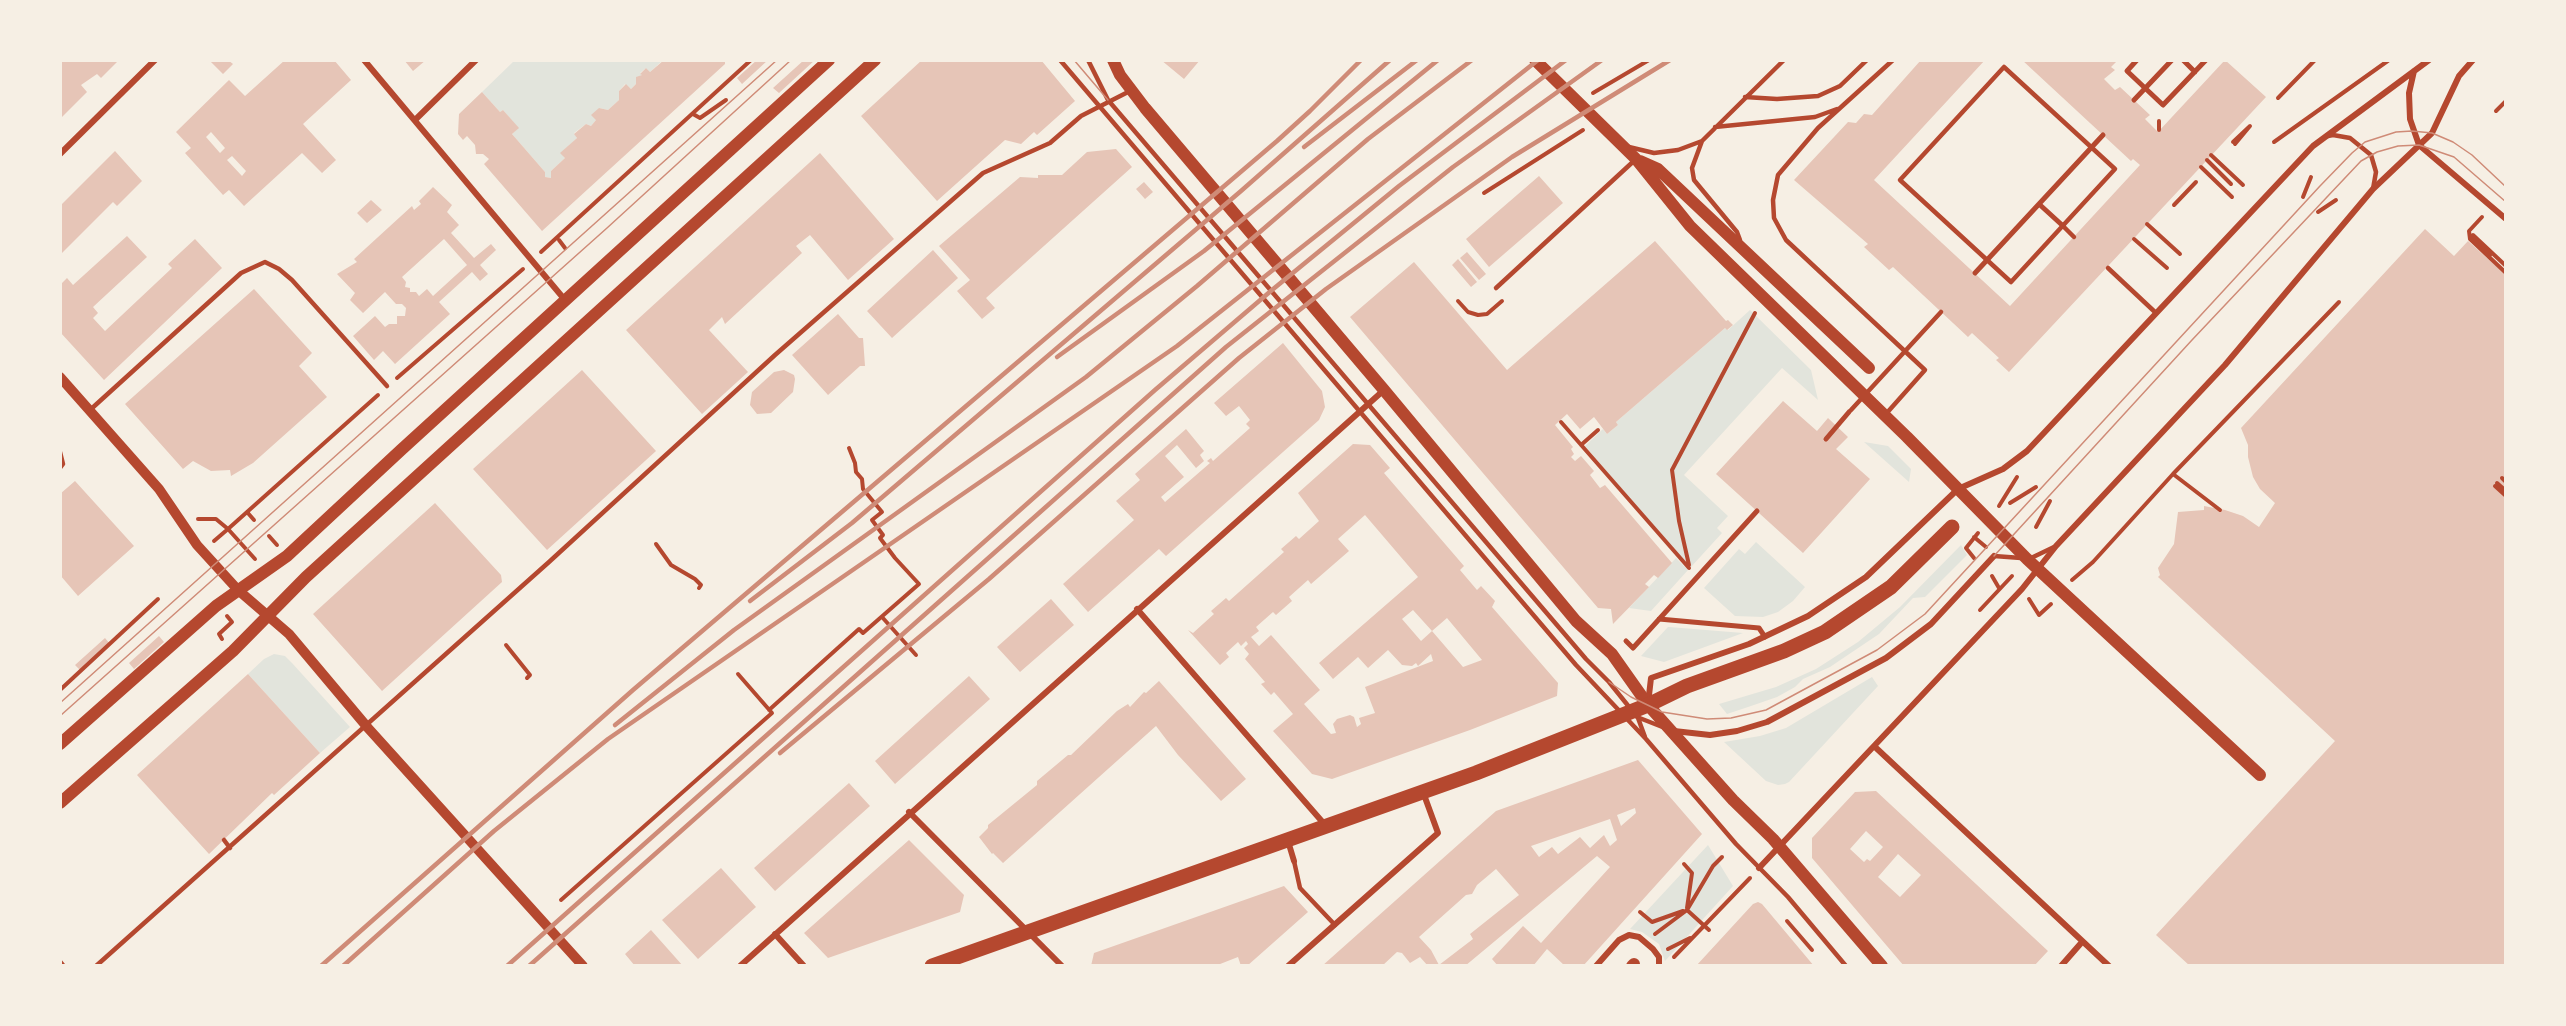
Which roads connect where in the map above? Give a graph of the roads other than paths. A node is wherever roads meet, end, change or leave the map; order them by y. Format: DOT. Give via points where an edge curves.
graph roads {
  1 [pos="155,60"];
  2 [pos="364,60"];
  3 [pos="476,60"];
  4 [pos="829,60"];
  5 [pos="875,60"];
  6 [pos="1060,60"];
  7 [pos="1088,60"];
  8 [pos="1113,60"];
  9 [pos="1535,60"];
  10 [pos="1784,60"];
  11 [pos="1867,60"];
  12 [pos="1893,60"];
  13 [pos="2137,60"];
  14 [pos="2172,60"];
  15 [pos="2183,60"];
  16 [pos="2206,60"];
  17 [pos="2429,60"];
  18 [pos="2473,60"];
  19 [pos="2414,71"];
  20 [pos="2195,72"];
  21 [pos="2145,89"];
  22 [pos="1130,90"];
  23 [pos="1745,97"];
  24 [pos="1108,100"];
  25 [pos="2134,100"];
  26 [pos="1099,105"];
  27 [pos="1842,107"];
  28 [pos="415,120"];
  29 [pos="1715,127"];
  30 [pos="2103,135"];
  31 [pos="2325,138"];
  32 [pos="1702,141"];
  33 [pos="1621,145"];
  34 [pos="2419,145"];
  35 [pos="2091,147"];
  36 [pos="60,154"];
  37 [pos="1636,159"];
  38 [pos="2373,189"];
  39 [pos="2039,204"];
  40 [pos="2506,219"];
  41 [pos="2062,225"];
  42 [pos="2074,237"];
  43 [pos="1745,251"];
  44 [pos="1987,260"];
  45 [pos="2108,268"];
  46 [pos="1975,273"];
  47 [pos="1497,288"];
  48 [pos="565,300"];
  49 [pos="1941,312"];
  50 [pos="2156,313"];
  51 [pos="1905,351"];
  52 [pos="1869,368"];
  53 [pos="60,377"];
  54 [pos="387,386"];
  55 [pos="1384,390"];
  56 [pos="1864,395"];
  57 [pos="1368,404"];
  58 [pos="90,410"];
  59 [pos="1359,411"];
  60 [pos="1850,411"];
  61 [pos="1885,415"];
  62 [pos="1826,439"];
  63 [pos="60,452"];
  64 [pos="60,468"];
  65 [pos="1958,489"];
  66 [pos="1757,511"];
  67 [pos="1952,527"];
  68 [pos="2056,546"];
  69 [pos="1994,556"];
  70 [pos="2027,560"];
  71 [pos="2039,570"];
  72 [pos="238,590"];
  73 [pos="1137,609"];
  74 [pos="268,615"];
  75 [pos="1659,619"];
  76 [pos="1765,637"];
  77 [pos="1626,641"];
  78 [pos="1648,705"];
  79 [pos="1630,714"];
  80 [pos="367,726"];
  81 [pos="1671,730"];
  82 [pos="1646,739"];
  83 [pos="60,744"];
  84 [pos="1874,746"];
  85 [pos="2260,775"];
  86 [pos="1423,792"];
  87 [pos="60,803"];
  88 [pos="909,812"];
  89 [pos="1326,826"];
  90 [pos="224,840"];
  91 [pos="1288,840"];
  92 [pos="230,848"];
  93 [pos="1780,848"];
  94 [pos="1294,861"];
  95 [pos="1759,868"];
  96 [pos="1336,926"];
  97 [pos="1029,932"];
  98 [pos="775,934"];
  99 [pos="2082,942"];
  100 [pos="96,966"];
  101 [pos="583,966"];
  102 [pos="740,966"];
  103 [pos="804,966"];
  104 [pos="932,966"];
  105 [pos="1062,966"];
  106 [pos="1288,966"];
  107 [pos="1596,966"];
  108 [pos="1659,966"];
  109 [pos="1846,966"];
  110 [pos="1882,966"];
  111 [pos="2061,966"];
  112 [pos="2109,966"];
  1 -- 36 [label="street"];
  2 -- 28 [label="street"];
  3 -- 28 [label="street"];
  4 -- 48 [label="main road"];
  5 -- 74 [label="main road"];
  6 -- 26 [label="lane"];
  7 -- 24 [label="lane"];
  8 -- 22 [label="main road"];
  9 -- 33 [label="main road"];
  10 -- 23 [label="lane"];
  11 -- 23 [label="lane" via="1840,86 1818,96"];
  12 -- 27 [label="lane"];
  13 -- 21 [label="street" via="2127,71"];
  14 -- 21 [label="street"];
  15 -- 20 [label="street"];
  16 -- 20 [label="street"];
  17 -- 19 [label="street"];
  18 -- 34 [label="street" via="2459,76 2432,133"];
  19 -- 31 [label="street"];
  19 -- 34 [label="street" via="2409,107"];
  20 -- 21 [label="street" via="2163,105"];
  21 -- 25 [label="street"];
  22 -- 24 [label="lane"];
  22 -- 55 [label="main road"];
  23 -- 29 [label="lane"];
  24 -- 26 [label="lane"];
  24 -- 57 [label="lane"];
  26 -- 59 [label="lane"];
  26 -- 80 [label="lane" via="1050,143 983,172 775,355"];
  27 -- 29 [label="lane" via="1815,117"];
  27 -- 51 [label="lane" via="1818,128 1778,176 1774,218 1786,240"];
  28 -- 48 [label="street"];
  29 -- 32 [label="lane"];
  30 -- 35 [label="street"];
  31 -- 38 [label="lane" via="2350,138 2371,155 2376,172"];
  31 -- 50 [label="street" via="2295,163"];
  32 -- 33 [label="lane" via="1654,153"];
  32 -- 43 [label="lane" via="1692,168 1694,180 1737,232"];
  33 -- 37 [label="main road"];
  34 -- 38 [label="street"];
  34 -- 40 [label="street"];
  35 -- 39 [label="street"];
  35 -- 41 [label="lane" via="2115,169"];
  35 -- 44 [label="lane" via="2004,67 1900,180"];
  37 -- 43 [label="main road" via="1658,169"];
  37 -- 47 [label="lane"];
  37 -- 56 [label="main road" via="1690,226"];
  38 -- 68 [label="street" via="2225,365"];
  39 -- 41 [label="street"];
  39 -- 44 [label="street"];
  41 -- 42 [label="lane"];
  41 -- 44 [label="lane" via="2011,282"];
  43 -- 52 [label="main road"];
  44 -- 46 [label="street"];
  45 -- 50 [label="lane"];
  48 -- 72 [label="main road" via="287,556"];
  49 -- 51 [label="lane"];
  50 -- 65 [label="street" via="2027,451 2003,469"];
  51 -- 56 [label="lane"];
  51 -- 61 [label="lane" via="1925,370"];
  53 -- 58 [label="street"];
  54 -- 58 [label="lane" via="292,280 265,262 241,273"];
  55 -- 57 [label="street"];
  55 -- 78 [label="main road" via="1576,621 1612,654"];
  56 -- 60 [label="lane"];
  56 -- 61 [label="main road"];
  57 -- 59 [label="street"];
  57 -- 79 [label="lane"];
  58 -- 72 [label="street" via="159,489 184,527"];
  59 -- 73 [label="street"];
  59 -- 79 [label="lane" via="1604,696"];
  60 -- 62 [label="street"];
  61 -- 65 [label="main road"];
  63 -- 64 [label="lane"];
  65 -- 70 [label="main road"];
  65 -- 76 [label="street" via="1866,576 1808,616"];
  66 -- 75 [label="street"];
  67 -- 78 [label="main road" via="1891,587 1825,632"];
  68 -- 70 [label="lane"];
  68 -- 71 [label="street"];
  69 -- 70 [label="lane"];
  69 -- 81 [label="street" via="1931,624 1886,658 1767,722 1710,735"];
  70 -- 71 [label="main road"];
  71 -- 84 [label="street"];
  71 -- 85 [label="main road"];
  72 -- 74 [label="street"];
  72 -- 83 [label="main road"];
  73 -- 88 [label="street"];
  73 -- 89 [label="street"];
  74 -- 80 [label="street" via="289,634"];
  74 -- 87 [label="main road"];
  75 -- 76 [label="street" via="1759,628"];
  75 -- 77 [label="street" via="1633,648"];
  76 -- 78 [label="street" via="1652,678"];
  78 -- 79 [label="main road"];
  78 -- 81 [label="main road"];
  79 -- 81 [label="lane"];
  79 -- 82 [label="lane"];
  79 -- 82 [label="lane"];
  79 -- 86 [label="main road"];
  80 -- 92 [label="lane"];
  80 -- 101 [label="street"];
  81 -- 93 [label="main road"];
  82 -- 95 [label="lane"];
  84 -- 93 [label="street"];
  84 -- 99 [label="street"];
  86 -- 89 [label="main road"];
  86 -- 96 [label="street" via="1438,833"];
  88 -- 97 [label="street"];
  88 -- 98 [label="street"];
  89 -- 91 [label="main road"];
  90 -- 92 [label="lane"];
  91 -- 94 [label="street"];
  91 -- 97 [label="main road"];
  92 -- 100 [label="lane"];
  93 -- 95 [label="street"];
  93 -- 110 [label="main road"];
  94 -- 96 [label="lane" via="1300,888"];
  95 -- 109 [label="lane"];
  96 -- 106 [label="street"];
  97 -- 104 [label="main road"];
  97 -- 105 [label="street"];
  98 -- 102 [label="street"];
  98 -- 103 [label="street"];
  99 -- 111 [label="street"];
  99 -- 112 [label="street"];
  107 -- 108 [label="street" via="1619,940 1629,935 1639,937 1653,949"];
}
